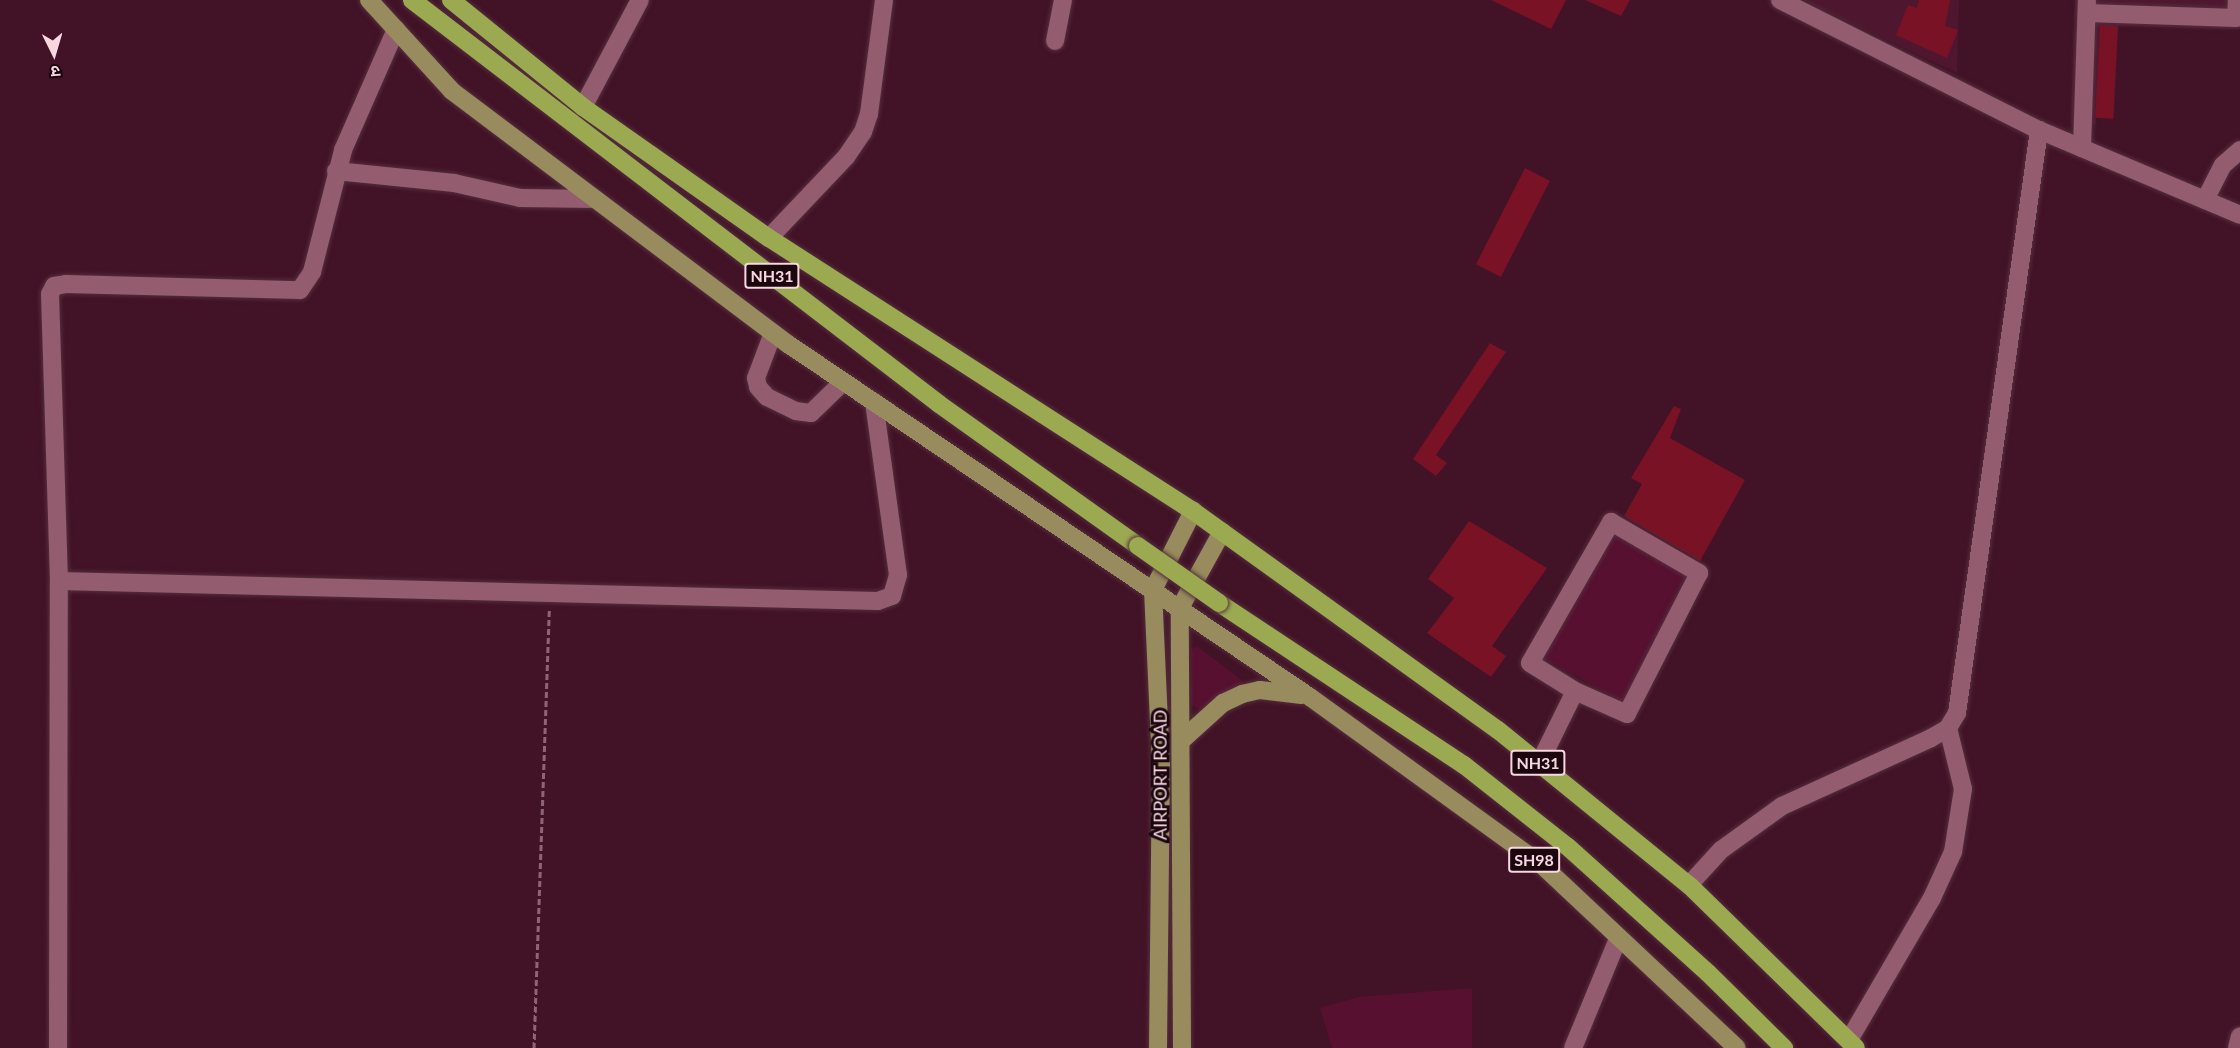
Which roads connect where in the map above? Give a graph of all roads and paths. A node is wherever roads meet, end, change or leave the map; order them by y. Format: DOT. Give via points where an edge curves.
graph roads {
  1 [pos="369,0"];
  2 [pos="411,0"];
  3 [pos="452,0"];
  4 [pos="640,0"];
  5 [pos="884,0"];
  6 [pos="1063,0"];
  7 [pos="2237,0"];
  8 [pos="1782,1"];
  9 [pos="2087,6"];
  10 [pos="396,29"];
  11 [pos="1055,42"];
  12 [pos="583,107"];
  13 [pos="2039,130"];
  14 [pos="2082,148"];
  15 [pos="2240,150"];
  16 [pos="336,171"];
  17 [pos="595,199"];
  18 [pos="2205,200"];
  19 [pos="2240,215"];
  20 [pos="769,238"];
  21 [pos="773,333"];
  22 [pos="843,381"];
  23 [pos="874,402"];
  24 [pos="1193,511"];
  25 [pos="1222,532"];
  26 [pos="58,581"];
  27 [pos="1153,590"];
  28 [pos="550,593"];
  29 [pos="1180,608"];
  30 [pos="1575,691"];
  31 [pos="1310,697"];
  32 [pos="1948,728"];
  33 [pos="1182,740"];
  34 [pos="1539,764"];
  35 [pos="1689,885"];
  36 [pos="1618,939"];
  37 [pos="2240,1036"];
  38 [pos="1852,1044"];
  39 [pos="58,1048"];
  40 [pos="534,1048"];
  41 [pos="1158,1048"];
  42 [pos="1182,1048"];
  43 [pos="1573,1048"];
  44 [pos="1737,1048"];
  45 [pos="1784,1048"];
  46 [pos="2237,1048"];
  1 -- 10 [label="main road"];
  2 -- 45 [label="highway, NH31, bridge" via="939,404 1219,603 1464,765 1568,847 1708,973"];
  3 -- 12 [label="highway, NH31"];
  4 -- 12 [label="street"];
  5 -- 20 [label="street" via="869,114 863,132 846,157"];
  6 -- 11 [label="street"];
  7 -- 9 [label="street" via="2236,18"];
  8 -- 13 [label="street"];
  9 -- 14 [label="street"];
  10 -- 16 [label="street"];
  10 -- 17 [label="main road" via="452,91"];
  12 -- 20 [label="highway, NH31"];
  13 -- 14 [label="street"];
  13 -- 32 [label="street" via="1960,697"];
  14 -- 18 [label="street"];
  15 -- 18 [label="street" via="2223,165"];
  16 -- 17 [label="street" via="454,183 520,198"];
  16 -- 26 [label="street" via="312,272 300,290 54,286 51,294"];
  17 -- 21 [label="main road"];
  18 -- 19 [label="street"];
  20 -- 24 [label="highway, NH31"];
  21 -- 22 [label="main road"];
  21 -- 22 [label="street" via="756,378 767,397 796,411 811,413"];
  22 -- 23 [label="main road"];
  23 -- 27 [label="main road"];
  23 -- 28 [label="street" via="898,574 892,596 878,601"];
  24 -- 25 [label="highway, NH31"];
  24 -- 27 [label="main road, AIRPORT ROAD"];
  25 -- 29 [label="main road"];
  25 -- 34 [label="highway, NH31"];
  26 -- 28 [label="street"];
  26 -- 39 [label="street"];
  27 -- 29 [label="main road, SH98"];
  27 -- 41 [label="main road, AIRPORT ROAD" via="1161,766"];
  28 -- 40 [label="path"];
  29 -- 31 [label="main road, SH98"];
  29 -- 33 [label="main road"];
  30 -- 30 [label="street" via="1530,663 1611,522 1699,573 1627,714"];
  30 -- 34 [label="street"];
  31 -- 33 [label="main road" via="1280,690 1242,694 1223,703"];
  31 -- 36 [label="main road, SH98" via="1542,865"];
  32 -- 35 [label="street" via="1782,806 1721,850"];
  32 -- 38 [label="street" via="1963,789 1953,852"];
  33 -- 42 [label="main road"];
  34 -- 35 [label="highway, NH31"];
  35 -- 38 [label="highway, NH31"];
  36 -- 43 [label="street"];
  36 -- 44 [label="main road, SH98"];
  37 -- 46 [label="street"];
}
